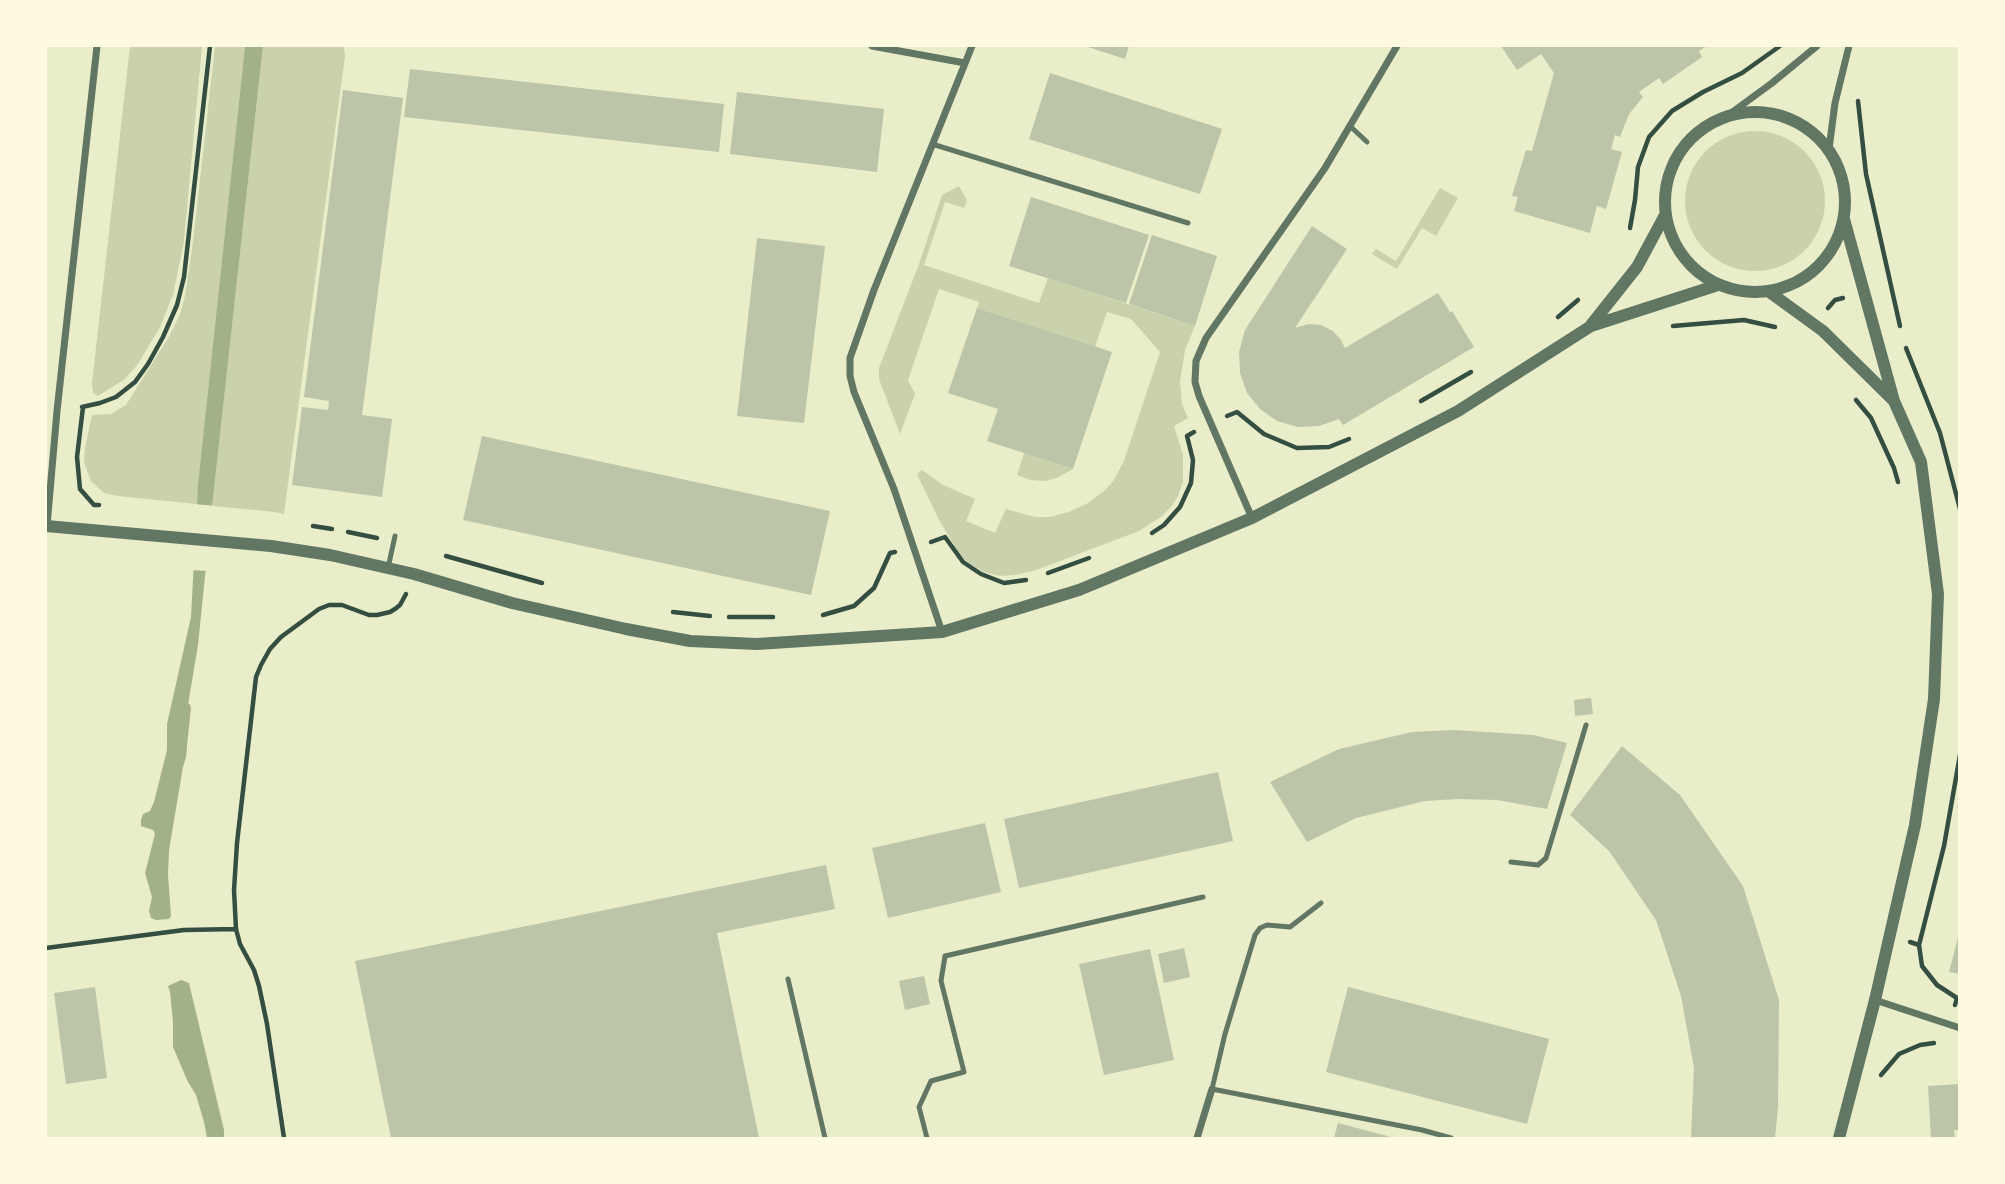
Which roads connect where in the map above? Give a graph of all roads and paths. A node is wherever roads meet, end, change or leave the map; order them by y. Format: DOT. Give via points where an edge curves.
graph roads {
  1 [pos="97,46"];
  2 [pos="209,46"];
  3 [pos="872,46"];
  4 [pos="972,46"];
  5 [pos="1397,46"];
  6 [pos="1780,46"];
  7 [pos="1817,46"];
  8 [pos="1849,46"];
  9 [pos="1775,50"];
  10 [pos="965,63"];
  11 [pos="1794,65"];
  12 [pos="1838,94"];
  13 [pos="1727,116"];
  14 [pos="1350,126"];
  15 [pos="1367,142"];
  16 [pos="932,144"];
  17 [pos="1829,149"];
  18 [pos="1665,215"];
  19 [pos="1844,219"];
  20 [pos="1188,223"];
  21 [pos="1624,238"];
  22 [pos="1718,285"];
  23 [pos="1768,291"];
  24 [pos="1583,296"];
  25 [pos="1556,319"];
  26 [pos="1591,326"];
  27 [pos="1672,326"];
  28 [pos="1777,327"];
  29 [pos="1902,332"];
  30 [pos="1905,344"];
  31 [pos="1473,371"];
  32 [pos="1849,390"];
  33 [pos="1894,401"];
  34 [pos="1420,402"];
  35 [pos="83,407"];
  36 [pos="57,411"];
  37 [pos="1210,424"];
  38 [pos="1354,437"];
  39 [pos="1901,492"];
  40 [pos="105,506"];
  41 [pos="1959,509"];
  42 [pos="1252,518"];
  43 [pos="46,526"];
  44 [pos="311,526"];
  45 [pos="394,539"];
  46 [pos="1142,539"];
  47 [pos="915,547"];
  48 [pos="442,555"];
  49 [pos="1090,557"];
  50 [pos="388,568"];
  51 [pos="414,574"];
  52 [pos="1039,576"];
  53 [pos="1026,580"];
  54 [pos="554,587"];
  55 [pos="660,610"];
  56 [pos="785,617"];
  57 [pos="813,617"];
  58 [pos="942,632"];
  59 [pos="1586,725"];
  60 [pos="1959,755"];
  61 [pos="1511,862"];
  62 [pos="1203,897"];
  63 [pos="1321,903"];
  64 [pos="236,929"];
  65 [pos="46,948"];
  66 [pos="788,979"];
  67 [pos="1875,1000"];
  68 [pos="1950,1025"];
  69 [pos="1959,1028"];
  70 [pos="1879,1078"];
  71 [pos="1212,1089"];
  72 [pos="284,1139"];
  73 [pos="825,1139"];
  74 [pos="927,1139"];
  75 [pos="1197,1139"];
  76 [pos="1451,1139"];
  77 [pos="1839,1139"];
  1 -- 36 [label="street"];
  2 -- 35 [label="path" via="184,277 177,305 135,382 116,397"];
  3 -- 10 [label="street"];
  4 -- 10 [label="street"];
  5 -- 14 [label="street"];
  6 -- 9 [label="path"];
  7 -- 11 [label="street"];
  8 -- 12 [label="street"];
  9 -- 11 [label="path"];
  9 -- 21 [label="path" via="1672,111 1649,137"];
  10 -- 16 [label="street"];
  11 -- 13 [label="street"];
  12 -- 17 [label="street"];
  12 -- 29 [label="path" via="1858,99 1866,174"];
  13 -- 17 [label="street" via="1756,111 1784,116 1809,129"];
  13 -- 18 [label="street" via="1704,127 1685,144 1672,165"];
  14 -- 15 [label="lane"];
  14 -- 37 [label="street" via="1200,350 1195,382"];
  16 -- 20 [label="lane"];
  16 -- 47 [label="street" via="850,358 854,392"];
  17 -- 19 [label="street" via="1846,194"];
  18 -- 22 [label="street" via="1675,244 1693,268"];
  18 -- 26 [label="street" via="1637,267"];
  19 -- 23 [label="street" via="1835,245 1818,267 1794,283"];
  19 -- 33 [label="street"];
  22 -- 23 [label="street" via="1742,292"];
  22 -- 26 [label="street"];
  23 -- 33 [label="street" via="1823,331"];
  24 -- 25 [label="path"];
  26 -- 42 [label="street" via="1458,411"];
  27 -- 28 [label="path" via="1744,320"];
  30 -- 41 [label="path" via="1940,433"];
  31 -- 34 [label="path"];
  32 -- 39 [label="path" via="1871,418"];
  33 -- 67 [label="street" via="1922,461 1938,594 1934,699 1915,825"];
  35 -- 36 [label="path"];
  35 -- 40 [label="path" via="77,457 80,489 94,505"];
  36 -- 43 [label="street"];
  37 -- 38 [label="path" via="1237,412 1264,434 1297,447 1329,447"];
  37 -- 42 [label="street"];
  37 -- 46 [label="path" via="1187,436 1193,460 1191,484 1180,507"];
  42 -- 58 [label="street" via="1079,590"];
  43 -- 50 [label="street" via="271,547"];
  44 -- 45 [label="path"];
  45 -- 50 [label="lane"];
  47 -- 53 [label="path" via="945,537 963,562 981,574 1004,583"];
  47 -- 57 [label="path" via="890,553 874,588 854,606"];
  47 -- 58 [label="street"];
  48 -- 54 [label="path"];
  49 -- 52 [label="path"];
  50 -- 51 [label="street"];
  51 -- 58 [label="street" via="512,603 690,641 757,644"];
  51 -- 64 [label="path" via="400,605 390,612 369,615 342,605 324,607 281,637 261,665 237,843"];
  55 -- 56 [label="path" via="716,617"];
  59 -- 61 [label="lane" via="1546,858 1538,865"];
  60 -- 68 [label="path" via="1944,846 1919,944 1922,966 1937,985 1957,998"];
  62 -- 74 [label="lane" via="945,956 941,981 964,1072 931,1081 919,1107"];
  63 -- 71 [label="lane" via="1290,927 1267,925 1255,935"];
  64 -- 65 [label="path" via="184,930"];
  64 -- 72 [label="path" via="262,998"];
  66 -- 73 [label="lane"];
  67 -- 68 [label="street"];
  67 -- 77 [label="street"];
  68 -- 69 [label="street"];
  68 -- 70 [label="path" via="1942,1041 1899,1054"];
  71 -- 75 [label="street"];
  71 -- 76 [label="lane"];
}
